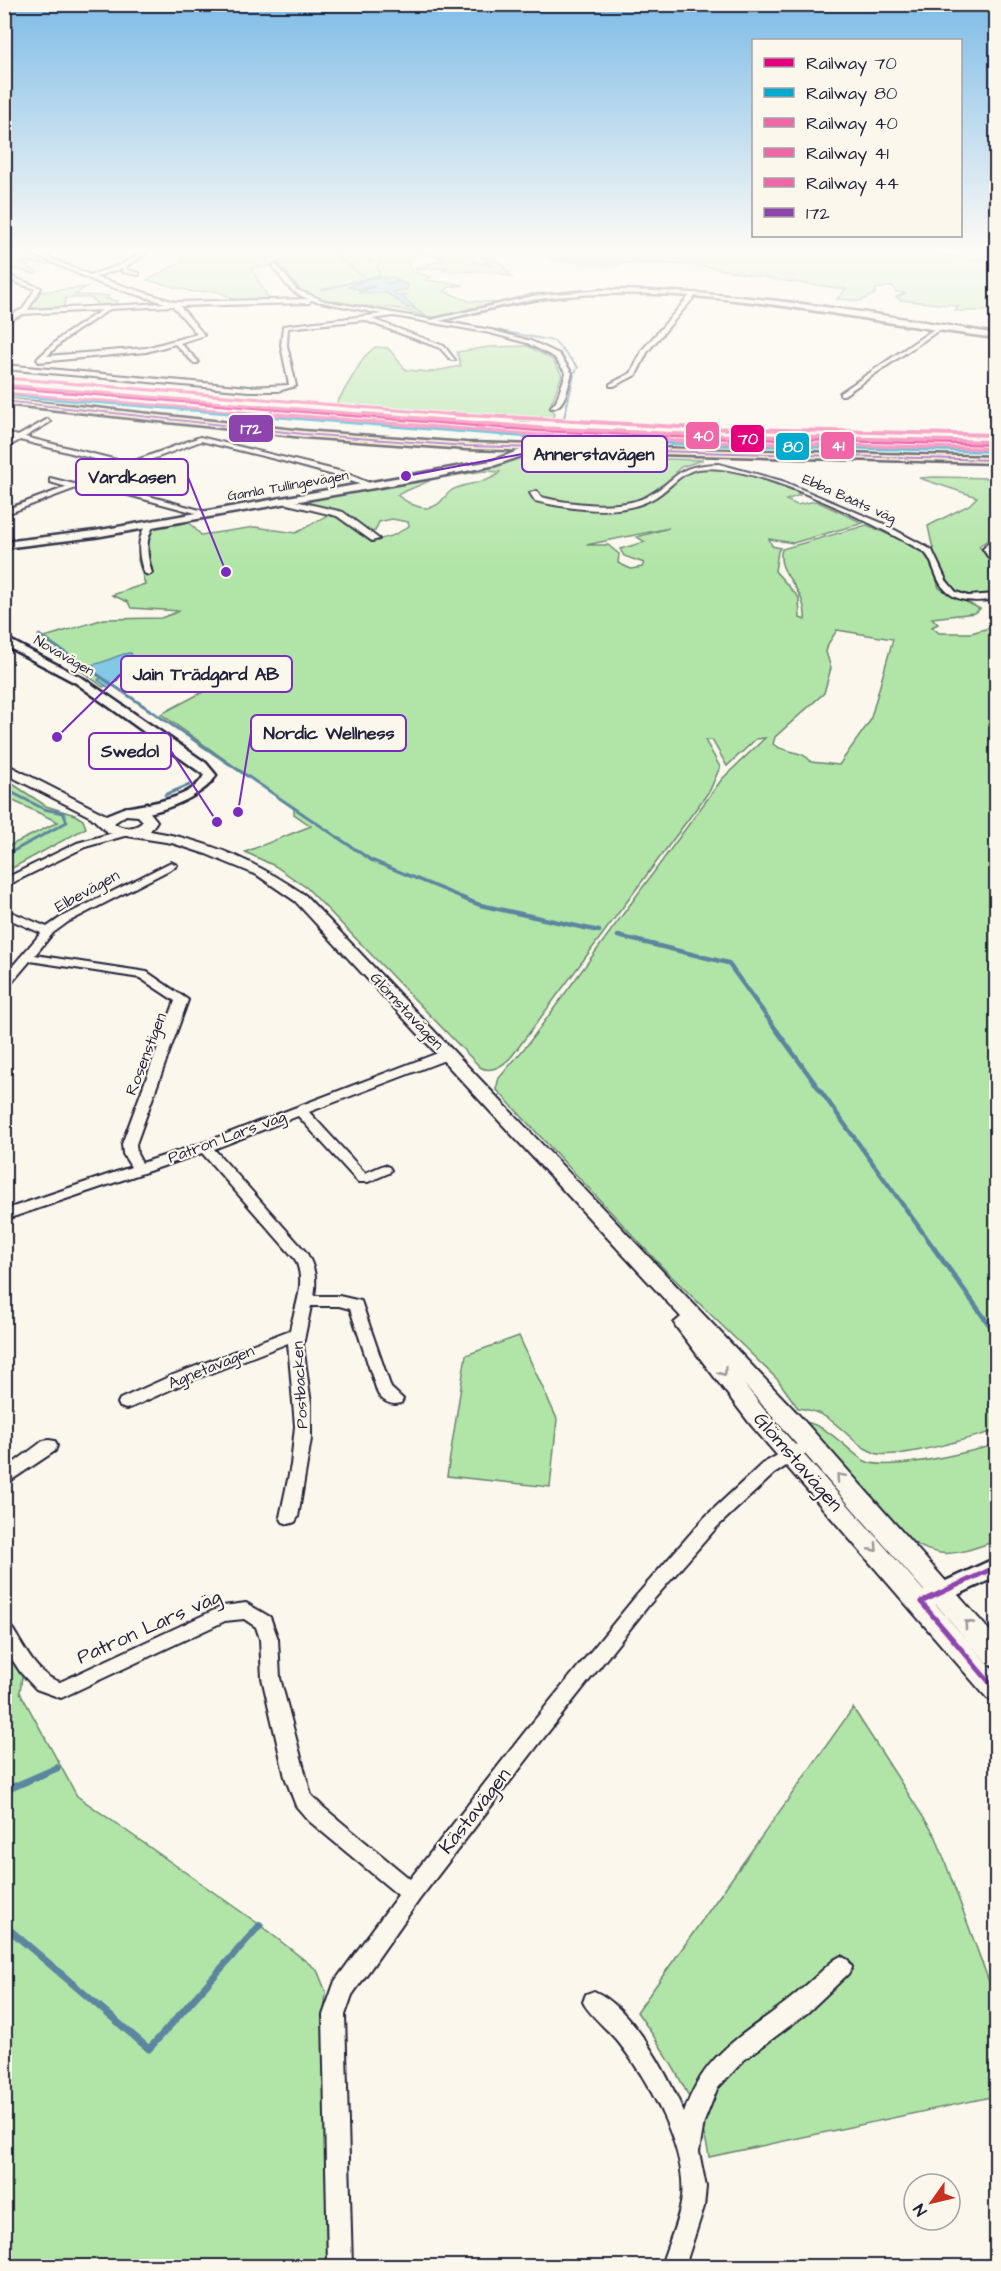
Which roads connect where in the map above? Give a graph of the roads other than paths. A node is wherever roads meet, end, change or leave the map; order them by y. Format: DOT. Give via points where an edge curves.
graph roads {
  1 [pos="69,356"];
  2 [pos="190,356"];
  3 [pos="286,356"];
  4 [pos="450,356"];
  5 [pos="555,356"];
  6 [pos="642,356"];
  7 [pos="898,356"];
  8 [pos="43,358"];
  9 [pos="453,359"];
  10 [pos="196,362"];
  11 [pos="4,367"];
  12 [pos="18,369"];
  13 [pos="612,385"];
  14 [pos="842,394"];
  15 [pos="4,399"];
  16 [pos="553,407"];
  17 [pos="48,421"];
  18 [pos="4,434"];
  19 [pos="20,438"];
  20 [pos="522,443"];
  21 [pos="4,447"];
  22 [pos="506,452"];
  23 [pos="996,454"];
  24 [pos="996,460"];
  25 [pos="130,466"];
  26 [pos="52,480"];
  27 [pos="88,482"];
  28 [pos="370,485"];
  29 [pos="76,487"];
  30 [pos="534,493"];
  31 [pos="282,500"];
  32 [pos="4,513"];
  33 [pos="204,514"];
  34 [pos="151,524"];
  35 [pos="375,539"];
  36 [pos="996,540"];
  37 [pos="4,545"];
  38 [pos="996,562"];
  39 [pos="148,573"];
  40 [pos="996,597"];
  41 [pos="4,640"];
  42 [pos="4,767"];
  43 [pos="71,801"];
  44 [pos="168,803"];
  45 [pos="128,812"];
  46 [pos="150,821"];
  47 [pos="107,824"];
  48 [pos="127,833"];
  49 [pos="174,839"];
  50 [pos="81,845"];
  51 [pos="171,865"];
  52 [pos="4,884"];
  53 [pos="4,912"];
  54 [pos="49,931"];
  55 [pos="28,957"];
  56 [pos="4,984"];
  57 [pos="448,1054"];
  58 [pos="300,1110"];
  59 [pos="205,1147"];
  60 [pos="139,1170"];
  61 [pos="384,1170"];
  62 [pos="4,1215"];
  63 [pos="304,1301"];
  64 [pos="297,1333"];
  65 [pos="395,1399"];
  66 [pos="126,1403"];
  67 [pos="49,1446"];
  68 [pos="800,1448"];
  69 [pos="4,1479"];
  70 [pos="289,1517"];
  71 [pos="996,1567"];
  72 [pos="931,1597"];
  73 [pos="4,1630"];
  74 [pos="996,1655"];
  75 [pos="996,1690"];
  76 [pos="412,1893"];
  77 [pos="841,1967"];
  78 [pos="594,2002"];
  79 [pos="688,2152"];
  80 [pos="340,2266"];
  81 [pos="673,2266"];
  1 -- 8 [label="street"];
  2 -- 10 [label="street"];
  3 -- 12 [label="street" via="293,386 286,388 249,389"];
  4 -- 9 [label="street"];
  5 -- 16 [label="street" via="568,368 568,373 559,403"];
  6 -- 13 [label="street" via="634,374"];
  7 -- 14 [label="street"];
  8 -- 12 [label="street"];
  11 -- 12 [label="street"];
  15 -- 20 [label="main road" via="307,431"];
  15 -- 22 [label="main road" via="303,434"];
  17 -- 19 [label="street"];
  18 -- 19 [label="street"];
  19 -- 21 [label="street"];
  19 -- 25 [label="street"];
  20 -- 22 [label="street, Gamla Tullingevägen"];
  20 -- 23 [label="main road"];
  22 -- 24 [label="main road" via="535,448"];
  22 -- 28 [label="street, Gamla Tullingevägen" via="493,463"];
  25 -- 27 [label="street"];
  25 -- 28 [label="street" via="200,439 321,468"];
  26 -- 29 [label="street"];
  27 -- 29 [label="street"];
  27 -- 33 [label="street"];
  28 -- 31 [label="street, Gamla Tullingevägen"];
  29 -- 32 [label="street"];
  30 -- 40 [label="street, Ebba Bååts väg" via="536,498 546,501 629,504 649,499 677,475 695,467 736,468 841,508 927,550 933,555 944,586 953,594 976,599"];
  31 -- 33 [label="street, Gamla Tullingevägen"];
  31 -- 35 [label="street" via="340,514"];
  33 -- 34 [label="street, Gamla Tullingevägen"];
  34 -- 37 [label="street, Gamla Tullingevägen"];
  34 -- 39 [label="street" via="146,529 143,551"];
  36 -- 38 [label="street" via="987,549"];
  41 -- 44 [label="street, Novavägen" via="80,681 207,770 209,781"];
  42 -- 43 [label="main road, Glömstavägen"];
  43 -- 45 [label="main road, Glömstavägen"];
  43 -- 47 [label="main road, Glömstavägen"];
  44 -- 45 [label="street, Novavägen"];
  44 -- 46 [label="street, Novavägen"];
  45 -- 46 [label="main road, Glömstavägen" via="143,813"];
  45 -- 47 [label="main road" via="111,817"];
  46 -- 48 [label="main road" via="142,829"];
  46 -- 49 [label="main road, Glömstavägen"];
  47 -- 48 [label="main road, Glömstavägen" via="112,830"];
  47 -- 50 [label="street"];
  48 -- 49 [label="main road, Glömstavägen"];
  48 -- 50 [label="street"];
  49 -- 57 [label="main road, Glömstavägen" via="249,866 290,890"];
  50 -- 52 [label="street"];
  51 -- 54 [label="street, Elbevägen"];
  53 -- 54 [label="street"];
  54 -- 55 [label="street, Elbevägen"];
  55 -- 56 [label="street, Elbevägen"];
  55 -- 60 [label="street, Rosenstigen" via="143,975 182,1000 129,1144"];
  57 -- 58 [label="street, Patron Lars väg"];
  57 -- 68 [label="main road, Glömstavägen" via="608,1227 747,1404"];
  58 -- 59 [label="street, Patron Lars väg"];
  58 -- 61 [label="street" via="363,1179"];
  59 -- 60 [label="street, Patron Lars väg"];
  59 -- 63 [label="street, Postbacken" via="304,1260 309,1278"];
  60 -- 62 [label="street, Patron Lars väg"];
  63 -- 64 [label="street, Postbacken"];
  63 -- 65 [label="street" via="356,1305 384,1390"];
  64 -- 66 [label="street, Agnetavägen"];
  64 -- 70 [label="street, Postbacken" via="304,1414"];
  67 -- 69 [label="street"];
  68 -- 72 [label="main road, Glömstavägen"];
  68 -- 76 [label="street, Kästavägen" via="768,1469 711,1522 642,1601"];
  71 -- 72 [label="street"];
  74 -- 72 [label="main road, Glömstavägen, one-way"];
  72 -- 75 [label="main road, Glömstavägen"];
  73 -- 76 [label="street, Patron Lars väg" via="38,1679 45,1686 61,1690 223,1614 246,1611 257,1616 267,1628 271,1678 303,1800"];
  76 -- 80 [label="street, Kästavägen" via="343,1989 335,2007"];
  77 -- 79 [label="street" via="793,2011 720,2065 696,2107"];
  78 -- 79 [label="street" via="605,2008 637,2049"];
  79 -- 81 [label="street" via="693,2200"];
}
